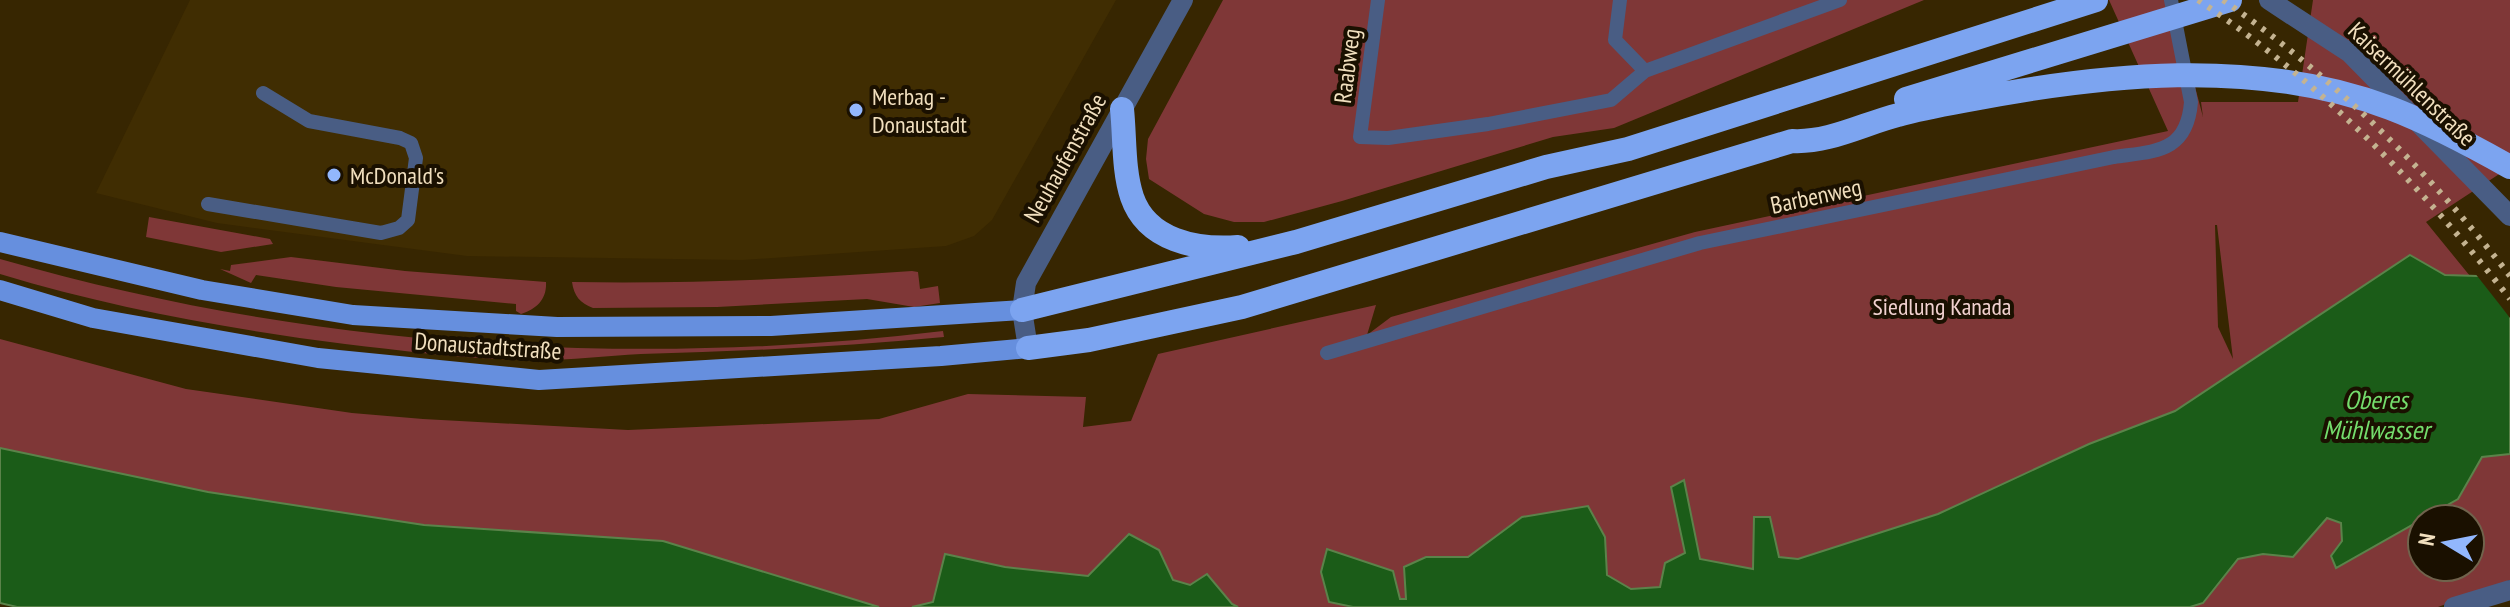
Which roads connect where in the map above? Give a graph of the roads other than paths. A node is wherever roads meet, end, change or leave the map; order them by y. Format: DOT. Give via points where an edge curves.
graph roads {
  1 [pos="1183,0"];
  2 [pos="1378,0"];
  3 [pos="1620,0"];
  4 [pos="1840,0"];
  5 [pos="2096,0"];
  6 [pos="2171,0"];
  7 [pos="2230,0"];
  8 [pos="2269,0"];
  9 [pos="1806,5"];
  10 [pos="1645,71"];
  11 [pos="263,93"];
  12 [pos="1122,109"];
  13 [pos="1792,141"];
  14 [pos="2510,167"];
  15 [pos="208,204"];
  16 [pos="2510,216"];
  17 [pos="0,242"];
  18 [pos="1296,242"];
  19 [pos="0,290"];
  20 [pos="1022,310"];
  21 [pos="1028,348"];
  22 [pos="1327,353"];
  23 [pos="2510,590"];
  24 [pos="2454,607"];
  1 -- 12 [label="street, Neuhaufenstraße"];
  2 -- 10 [label="lane, Raabweg" via="1360,137 1488,124 1611,100"];
  3 -- 10 [label="lane" via="1615,40"];
  4 -- 9 [label="lane"];
  5 -- 18 [label="highway" via="1628,149 1546,167"];
  6 -- 22 [label="lane, Barbenweg" via="2191,102 2182,134 2163,150 1700,243"];
  7 -- 13 [label="highway" via="1809,129"];
  8 -- 16 [label="street, Kaisermühlenstraße" via="2350,53"];
  9 -- 10 [label="lane"];
  11 -- 15 [label="lane" via="309,121 411,143 416,158 408,220 381,233"];
  12 -- 18 [label="highway" via="1133,201 1160,232 1198,247"];
  12 -- 20 [label="street, Neuhaufenstraße" via="1026,283"];
  13 -- 14 [label="highway" via="1812,142 1962,101 2120,77 2194,75 2329,90 2389,107"];
  13 -- 21 [label="highway" via="1242,307"];
  17 -- 20 [label="main road, Donaustadtstraße" via="202,290 353,315 557,327 771,326"];
  18 -- 20 [label="highway"];
  19 -- 21 [label="main road, Donaustadtstraße" via="93,318 318,358 539,380"];
  20 -- 21 [label="street, Neuhaufenstraße"];
  23 -- 24 [label="street"];
}
